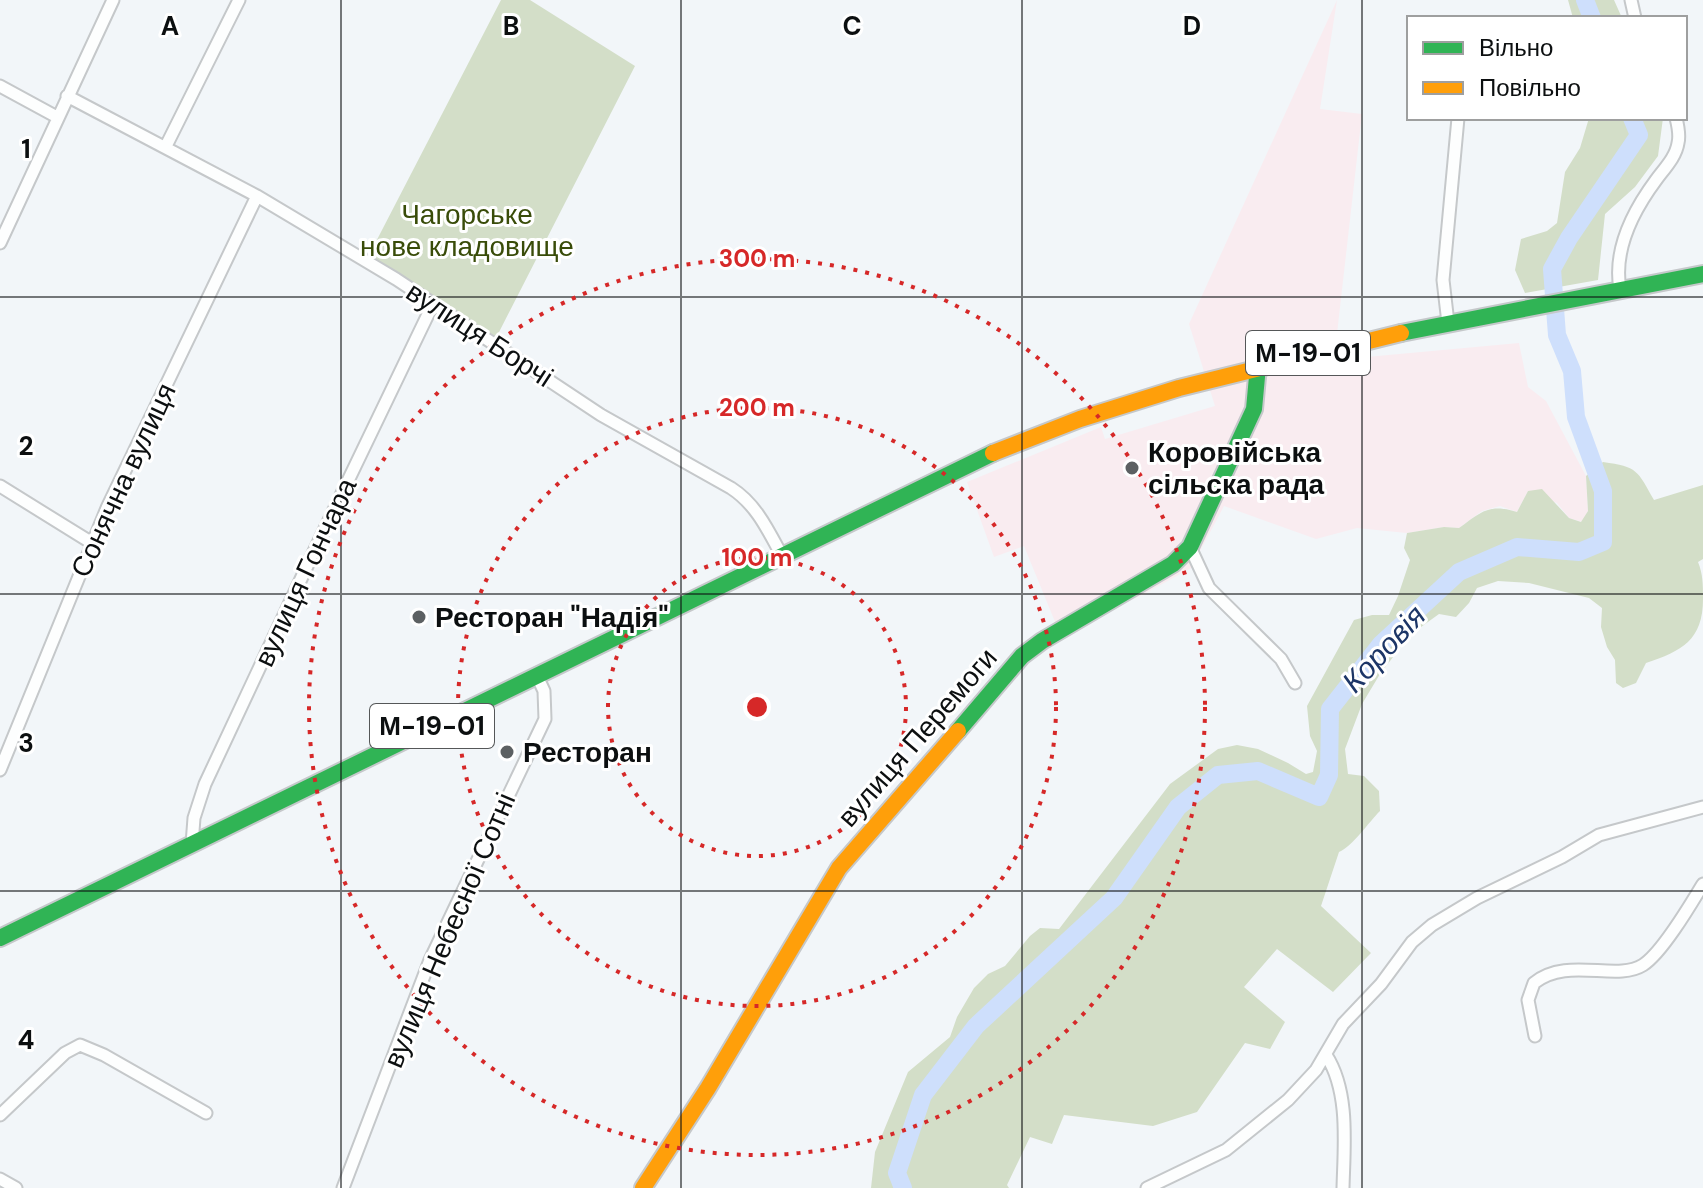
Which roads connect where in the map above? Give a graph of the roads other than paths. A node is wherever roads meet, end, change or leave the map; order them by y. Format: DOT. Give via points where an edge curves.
graph roads {
  1 [pos="113,0"];
  2 [pos="239,0"];
  3 [pos="0,86"];
  4 [pos="67,96"];
  5 [pos="57,117"];
  6 [pos="1458,120"];
  7 [pos="1676,120"];
  8 [pos="166,146"];
  9 [pos="257,196"];
  10 [pos="0,243"];
  11 [pos="1703,274"];
  12 [pos="1620,289"];
  13 [pos="433,304"];
  14 [pos="1448,323"];
  15 [pos="1258,366"];
  16 [pos="0,486"];
  17 [pos="92,543"];
  18 [pos="1190,547"];
  19 [pos="782,556"];
  20 [pos="536,674"];
  21 [pos="1295,683"];
  22 [pos="0,770"];
  23 [pos="1703,807"];
  24 [pos="192,844"];
  25 [pos="1703,884"];
  26 [pos="0,938"];
  27 [pos="1535,1036"];
  28 [pos="1326,1055"];
  29 [pos="206,1113"];
  30 [pos="0,1115"];
  31 [pos="0,1179"];
  32 [pos="16,1188"];
  33 [pos="343,1188"];
  34 [pos="643,1188"];
  35 [pos="1147,1188"];
  36 [pos="1343,1188"];
  1 -- 4 [label="street"];
  2 -- 8 [label="street"];
  3 -- 5 [label="street"];
  4 -- 5 [label="street"];
  4 -- 8 [label="street, вулиця Борчі"];
  5 -- 10 [label="street"];
  6 -- 14 [label="street" via="1443,280"];
  7 -- 12 [label="street" via="1675,154 1641,202 1624,240 1617,276"];
  8 -- 9 [label="street, вулиця Борчі"];
  9 -- 13 [label="street, вулиця Борчі"];
  9 -- 17 [label="street, Сонячна вулиця"];
  11 -- 12 [label="main road, М-19-01"];
  12 -- 14 [label="main road, М-19-01"];
  13 -- 19 [label="street, вулиця Борчі" via="601,415 740,494"];
  13 -- 24 [label="street, вулиця Гончара" via="205,784"];
  14 -- 15 [label="main road, М-19-01"];
  15 -- 18 [label="main road, вулиця Перемоги" via="1254,409"];
  15 -- 19 [label="main road, М-19-01" via="1103,411 1003,448"];
  16 -- 17 [label="street"];
  17 -- 22 [label="street, Сонячна вулиця"];
  18 -- 21 [label="street" via="1209,588 1281,659"];
  18 -- 34 [label="main road, вулиця Перемоги" via="1173,564 1022,656 874,826 814,906"];
  19 -- 20 [label="main road, М-19-01"];
  20 -- 24 [label="main road, М-19-01"];
  20 -- 33 [label="street, вулиця Небесної Сотні" via="545,696 544,723 430,960"];
  23 -- 28 [label="street" via="1599,835 1441,919 1412,942 1343,1024"];
  24 -- 26 [label="main road, М-19-01"];
  25 -- 27 [label="street" via="1642,965 1555,971 1534,983 1528,1000"];
  28 -- 35 [label="street" via="1296,1092 1229,1148"];
  28 -- 36 [label="street" via="1342,1110"];
  29 -- 30 [label="street" via="80,1045"];
  31 -- 32 [label="street"];
}
